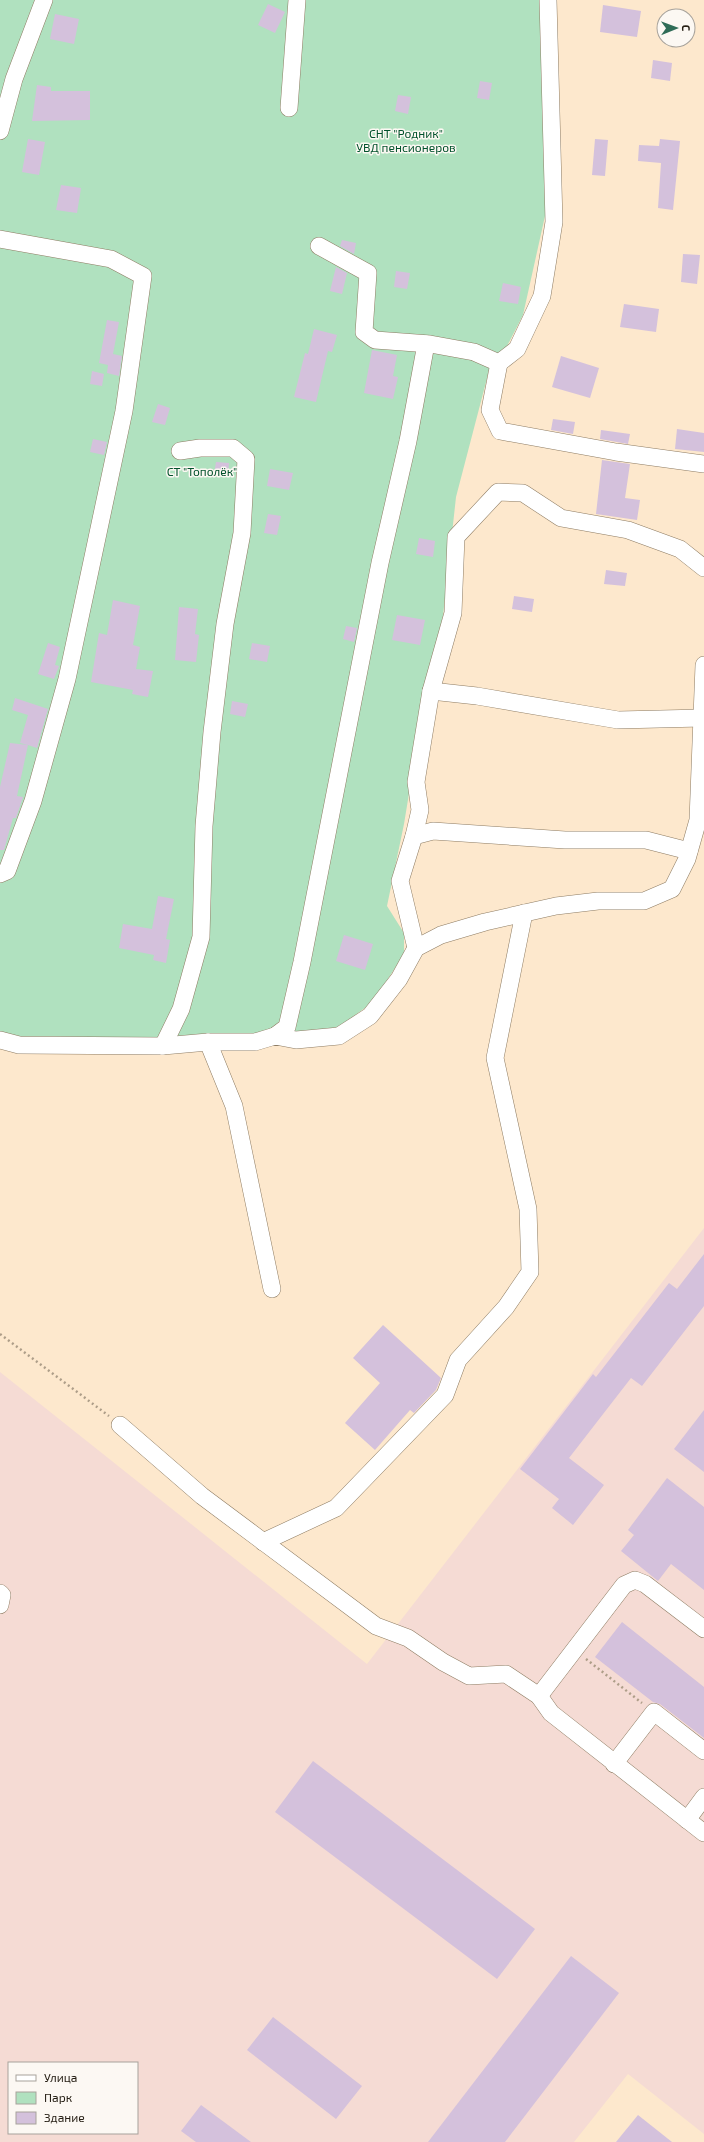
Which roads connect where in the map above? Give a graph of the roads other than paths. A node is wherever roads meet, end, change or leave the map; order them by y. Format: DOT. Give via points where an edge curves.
graph roads {
  1 [pos="44,0"];
  2 [pos="297,0"];
  3 [pos="548,0"];
  4 [pos="289,108"];
  5 [pos="0,131"];
  6 [pos="0,240"];
  7 [pos="319,246"];
  8 [pos="426,344"];
  9 [pos="499,363"];
  10 [pos="180,451"];
  11 [pos="704,464"];
  12 [pos="704,568"];
  13 [pos="704,665"];
  14 [pos="431,691"];
  15 [pos="703,712"];
  16 [pos="414,836"];
  17 [pos="689,851"];
  18 [pos="0,874"];
  19 [pos="524,913"];
  20 [pos="416,948"];
  21 [pos="275,1036"];
  22 [pos="0,1040"];
  23 [pos="208,1042"];
  24 [pos="163,1046"];
  25 [pos="272,1289"];
  26 [pos="120,1425"];
  27 [pos="263,1542"];
  28 [pos="0,1593"];
  29 [pos="0,1605"];
  30 [pos="704,1629"];
  31 [pos="539,1696"];
  32 [pos="704,1751"];
  33 [pos="614,1764"];
  34 [pos="704,1797"];
  35 [pos="687,1820"];
  36 [pos="704,1833"];
  1 -- 5 [label="street" via="14,79"];
  2 -- 4 [label="street"];
  3 -- 9 [label="street" via="554,222 542,296 517,349"];
  6 -- 18 [label="street" via="111,259 143,276 124,411 67,679 33,801 6,871"];
  7 -- 8 [label="street" via="368,272 364,332 375,340"];
  8 -- 9 [label="street" via="474,352"];
  8 -- 21 [label="street" via="408,441 380,563 302,962 287,1027"];
  9 -- 11 [label="street" via="490,410 500,431 616,452"];
  10 -- 24 [label="street" via="233,448 246,459 242,533 225,624 212,732 204,826 201,937 181,1009"];
  12 -- 14 [label="street" via="680,549 628,530 561,518 523,493 498,492 456,537 453,613"];
  13 -- 15 [label="street"];
  14 -- 15 [label="street" via="477,696 618,720"];
  14 -- 16 [label="street" via="416,782 420,810"];
  15 -- 17 [label="street" via="698,820"];
  16 -- 17 [label="street" via="433,831 565,840 646,840"];
  16 -- 20 [label="street" via="400,881"];
  17 -- 19 [label="street" via="672,889 644,901 598,901"];
  19 -- 20 [label="street" via="441,935"];
  19 -- 27 [label="street" via="495,1058 528,1209 530,1272 506,1307 458,1360 445,1395 336,1508"];
  20 -- 21 [label="street" via="399,979 370,1016 339,1036 296,1040"];
  21 -- 23 [label="street" via="255,1042"];
  22 -- 24 [label="street" via="20,1045"];
  23 -- 24 [label="street"];
  23 -- 25 [label="street" via="234,1106"];
  26 -- 27 [label="street" via="202,1496"];
  27 -- 31 [label="street" via="376,1626 408,1638 469,1676 506,1674"];
  28 -- 29 [label="street"];
  30 -- 31 [label="street" via="645,1584 635,1580 624,1585"];
  31 -- 33 [label="street" via="551,1713"];
  32 -- 33 [label="street" via="654,1712"];
  33 -- 35 [label="street"];
  34 -- 35 [label="street"];
  35 -- 36 [label="street"];
}
